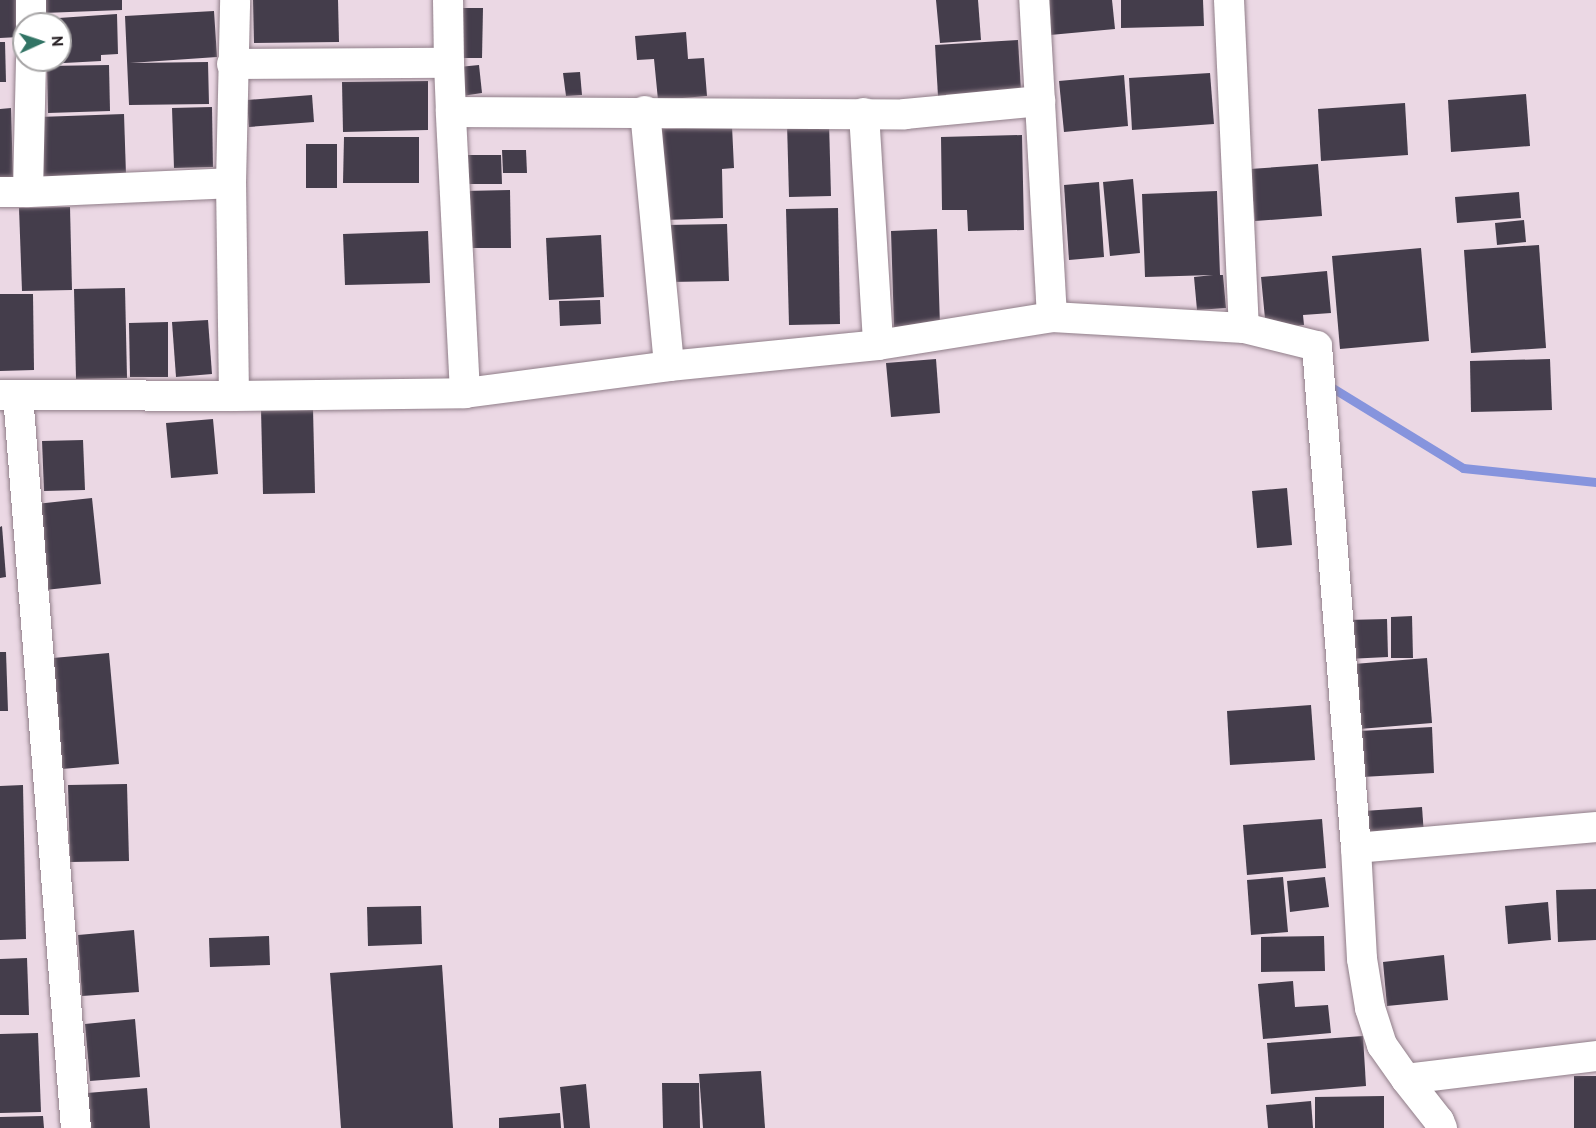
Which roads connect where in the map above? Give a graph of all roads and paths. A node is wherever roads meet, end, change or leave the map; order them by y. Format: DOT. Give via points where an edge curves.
graph roads {
  1 [pos="235,0"];
  2 [pos="448,0"];
  3 [pos="1034,0"];
  4 [pos="1229,0"];
  5 [pos="449,63"];
  6 [pos="232,64"];
  7 [pos="29,72"];
  8 [pos="1040,101"];
  9 [pos="645,111"];
  10 [pos="451,112"];
  11 [pos="864,113"];
  12 [pos="231,183"];
  13 [pos="14,192"];
  14 [pos="1052,317"];
  15 [pos="1244,328"];
  16 [pos="878,345"];
  17 [pos="669,366"];
  18 [pos="465,393"];
  19 [pos="9,395"];
  20 [pos="234,396"];
  21 [pos="1596,827"];
  22 [pos="1356,848"];
  23 [pos="1596,1056"];
  24 [pos="1406,1078"];
  25 [pos="76,1128"];
  26 [pos="1442,1128"];
  1 -- 6 [label="street"];
  2 -- 5 [label="street"];
  3 -- 8 [label="street"];
  4 -- 15 [label="street"];
  5 -- 6 [label="street"];
  5 -- 10 [label="street"];
  6 -- 12 [label="street"];
  7 -- 13 [label="street"];
  8 -- 11 [label="street" via="905,114"];
  8 -- 14 [label="street"];
  9 -- 10 [label="street"];
  9 -- 11 [label="street"];
  9 -- 17 [label="street"];
  10 -- 18 [label="street"];
  11 -- 16 [label="street"];
  12 -- 13 [label="street"];
  12 -- 20 [label="street"];
  14 -- 15 [label="street"];
  14 -- 16 [label="street"];
  15 -- 22 [label="street" via="1317,346"];
  16 -- 17 [label="street"];
  17 -- 18 [label="street"];
  18 -- 20 [label="street"];
  19 -- 20 [label="street"];
  19 -- 25 [label="street"];
  21 -- 22 [label="street"];
  22 -- 24 [label="street" via="1362,959 1370,1008 1382,1045"];
  23 -- 24 [label="street"];
  24 -- 26 [label="street"];
}
